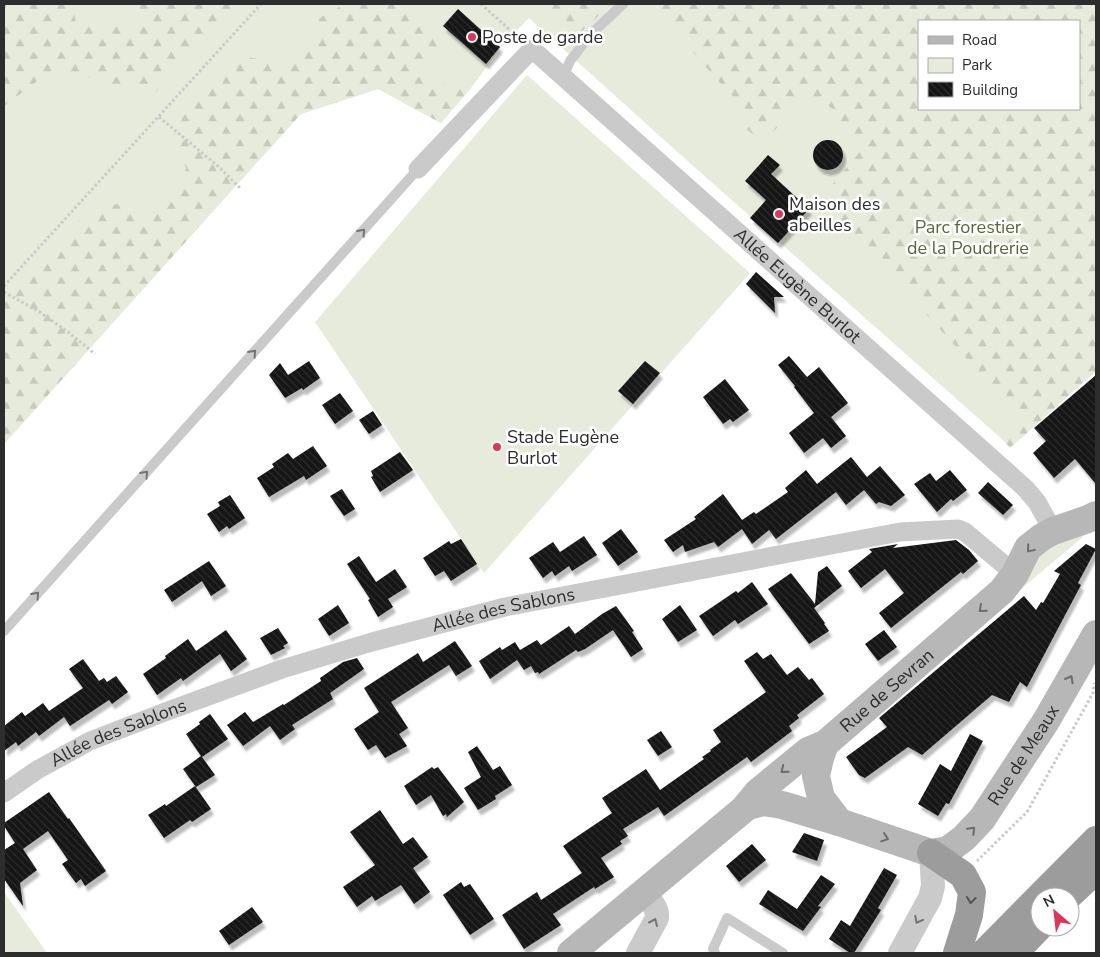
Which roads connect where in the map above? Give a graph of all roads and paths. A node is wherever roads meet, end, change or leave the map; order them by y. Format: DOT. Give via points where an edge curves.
graph roads {
  1 [pos="7,4"];
  2 [pos="261,4"];
  3 [pos="480,4"];
  4 [pos="623,4"];
  5 [pos="4,7"];
  6 [pos="532,49"];
  7 [pos="563,77"];
  8 [pos="159,117"];
  9 [pos="418,170"];
  10 [pos="241,189"];
  11 [pos="4,286"];
  12 [pos="4,292"];
  13 [pos="95,354"];
  14 [pos="1094,519"];
  15 [pos="1053,531"];
  16 [pos="1015,574"];
  17 [pos="4,631"];
  18 [pos="1096,634"];
  19 [pos="825,744"];
  20 [pos="4,793"];
  21 [pos="748,806"];
  22 [pos="839,822"];
  23 [pos="1096,840"];
  24 [pos="931,853"];
  25 [pos="1096,870"];
  26 [pos="1078,887"];
  27 [pos="643,894"];
  28 [pos="1030,936"];
  29 [pos="571,953"];
  30 [pos="638,953"];
  31 [pos="715,953"];
  32 [pos="783,953"];
  33 [pos="900,953"];
  34 [pos="957,953"];
  35 [pos="984,953"];
  36 [pos="1014,953"];
  1 -- 5 [label="path"];
  2 -- 8 [label="path"];
  3 -- 6 [label="path"];
  4 -- 7 [label="lane" via="590,35 570,61"];
  6 -- 7 [label="street, Allée Eugène Burlot"];
  6 -- 9 [label="street"];
  7 -- 15 [label="street, Allée Eugène Burlot" via="1026,488"];
  8 -- 10 [label="path"];
  8 -- 11 [label="path"];
  17 -- 9 [label="lane, one-way"];
  12 -- 13 [label="path" via="38,311"];
  14 -- 15 [label="main road, Rue de Sevran"];
  15 -- 16 [label="main road, Rue de Sevran, one-way" via="1028,548"];
  16 -- 19 [label="main road, Rue de Sevran, one-way" via="1002,591"];
  16 -- 20 [label="street, Allée des Sablons" via="958,529 900,532 505,607 282,669 164,712 90,741 37,770"];
  24 -- 18 [label="main road, Rue de Meaux, one-way" via="948,850 982,819 1046,722"];
  19 -- 21 [label="main road, Rue de Sevran, one-way" via="808,752 765,786"];
  19 -- 22 [label="main road" via="816,776 821,798"];
  21 -- 22 [label="main road" via="763,802 782,805"];
  21 -- 27 [label="main road, Rue de Sevran"];
  22 -- 24 [label="main road, one-way"];
  23 -- 35 [label="highway"];
  24 -- 33 [label="street, one-way" via="930,898"];
  24 -- 34 [label="highway, one-way" via="963,874 972,892 970,916"];
  25 -- 26 [label="highway"];
  27 -- 29 [label="main road, Rue de Sevran"];
  30 -- 27 [label="street, one-way" via="658,912"];
  28 -- 36 [label="highway"];
  31 -- 32 [label="lane" via="713,949 727,918"];
}
